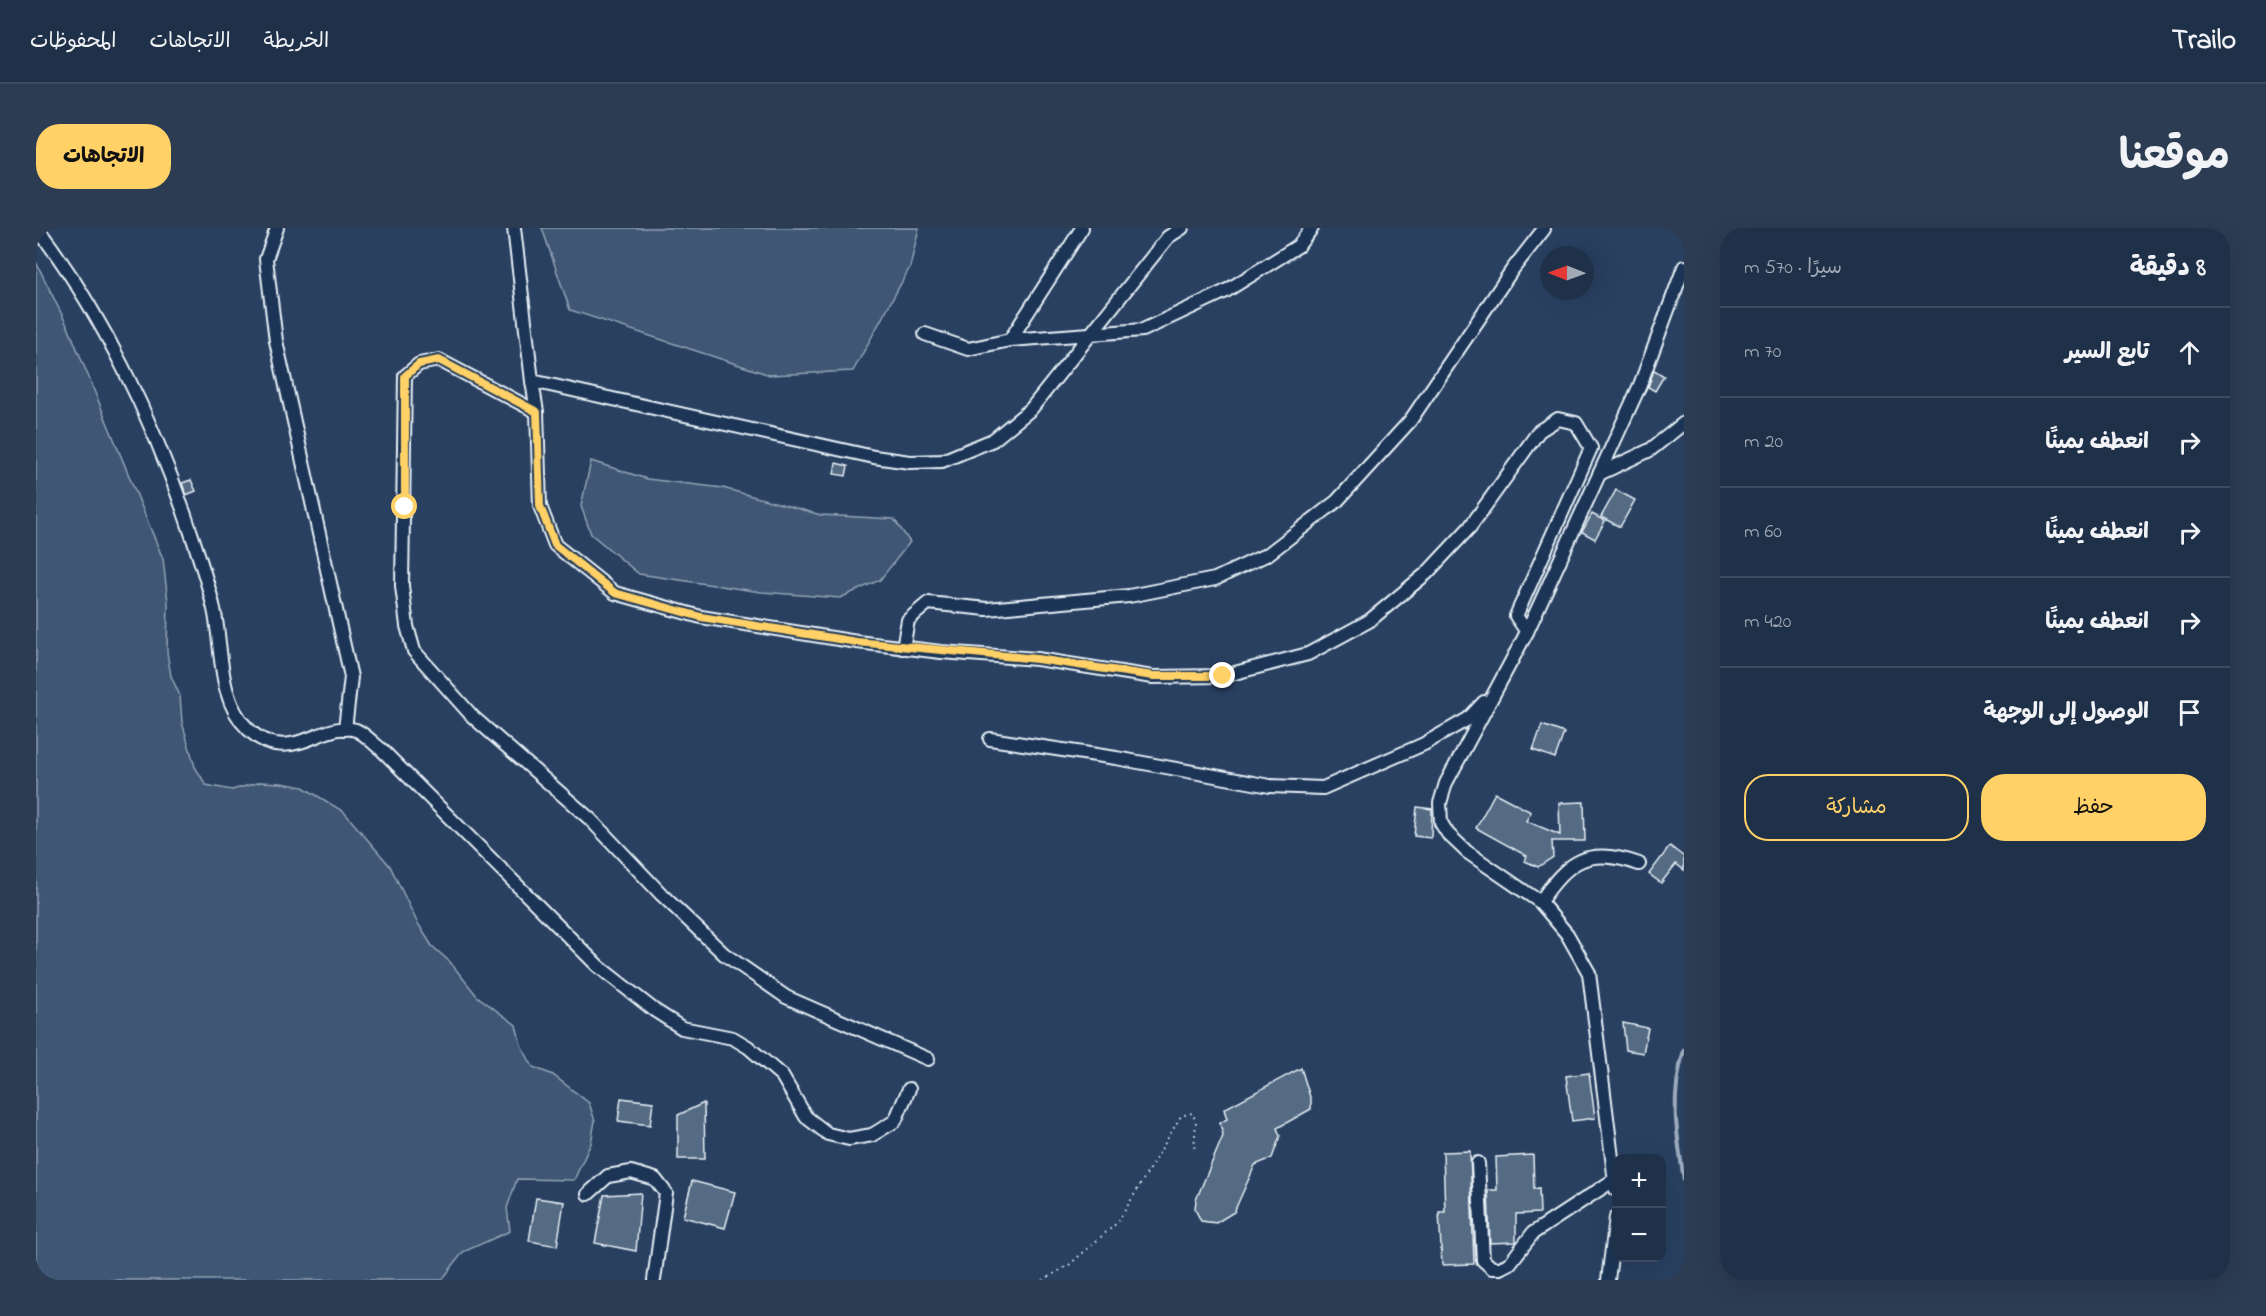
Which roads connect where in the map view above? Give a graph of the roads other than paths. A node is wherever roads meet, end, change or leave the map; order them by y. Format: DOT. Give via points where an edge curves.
graph roads {
  1 [pos="37,228"];
  2 [pos="277,228"];
  3 [pos="514,228"];
  4 [pos="1082,228"];
  5 [pos="1182,228"];
  6 [pos="1312,228"];
  7 [pos="1544,229"];
  8 [pos="1684,267"];
  9 [pos="925,334"];
  10 [pos="1090,334"];
  11 [pos="1011,340"];
  12 [pos="532,381"];
  13 [pos="537,412"];
  14 [pos="1684,423"];
  15 [pos="1599,474"];
  16 [pos="1527,632"];
  17 [pos="903,648"];
  18 [pos="1495,691"];
  19 [pos="345,729"];
  20 [pos="990,739"];
  21 [pos="1639,864"];
  22 [pos="1540,902"];
  23 [pos="928,1059"];
  24 [pos="909,1089"];
  25 [pos="1612,1156"];
  26 [pos="1478,1163"];
  27 [pos="1612,1187"];
  28 [pos="588,1194"];
  29 [pos="1612,1252"];
  30 [pos="654,1280"];
  31 [pos="1608,1280"];
  1 -- 19 [label="street" via="66,266 152,430 204,573 226,688 237,717 250,731 280,744 299,744"];
  2 -- 19 [label="street" via="266,259 276,341 351,677"];
  3 -- 12 [label="street"];
  4 -- 11 [label="street"];
  5 -- 10 [label="street" via="1168,237"];
  6 -- 10 [label="street" via="1298,246 1226,291 1143,330"];
  7 -- 17 [label="street" via="1410,421 1337,501 1268,554 1215,579 1129,596 987,609 928,603 908,620"];
  8 -- 15 [label="street" via="1641,384"];
  9 -- 11 [label="street" via="968,349"];
  10 -- 11 [label="street"];
  10 -- 12 [label="street" via="1030,409 993,440 942,461 874,457"];
  12 -- 13 [label="street"];
  13 -- 17 [label="street" via="540,506 555,545 615,593 701,617"];
  13 -- 23 [label="street" via="439,360 419,364 405,376 402,586 414,651 473,717 590,819 724,954 786,997"];
  14 -- 15 [label="street" via="1650,450"];
  15 -- 16 [label="street"];
  16 -- 17 [label="street" via="1516,616 1591,448 1576,423 1558,419 1539,430 1470,527 1427,573 1369,621 1308,654 1223,676 1153,676 1037,659"];
  16 -- 18 [label="street"];
  18 -- 20 [label="street" via="1468,719 1424,744 1323,788 1270,786"];
  18 -- 22 [label="street" via="1446,783 1440,802 1441,823 1467,852"];
  19 -- 24 [label="street" via="357,731 381,749 598,966 682,1028 733,1038 748,1047 782,1076 806,1118 828,1134 849,1139 872,1136 895,1121"];
  21 -- 22 [label="street" via="1596,855 1585,858 1563,872"];
  22 -- 25 [label="street" via="1567,934 1589,973"];
  26 -- 27 [label="street" via="1483,1260 1492,1268 1510,1263 1533,1233"];
  28 -- 30 [label="street" via="608,1176 631,1172 655,1179 666,1193"];
  29 -- 31 [label="street"];
}
